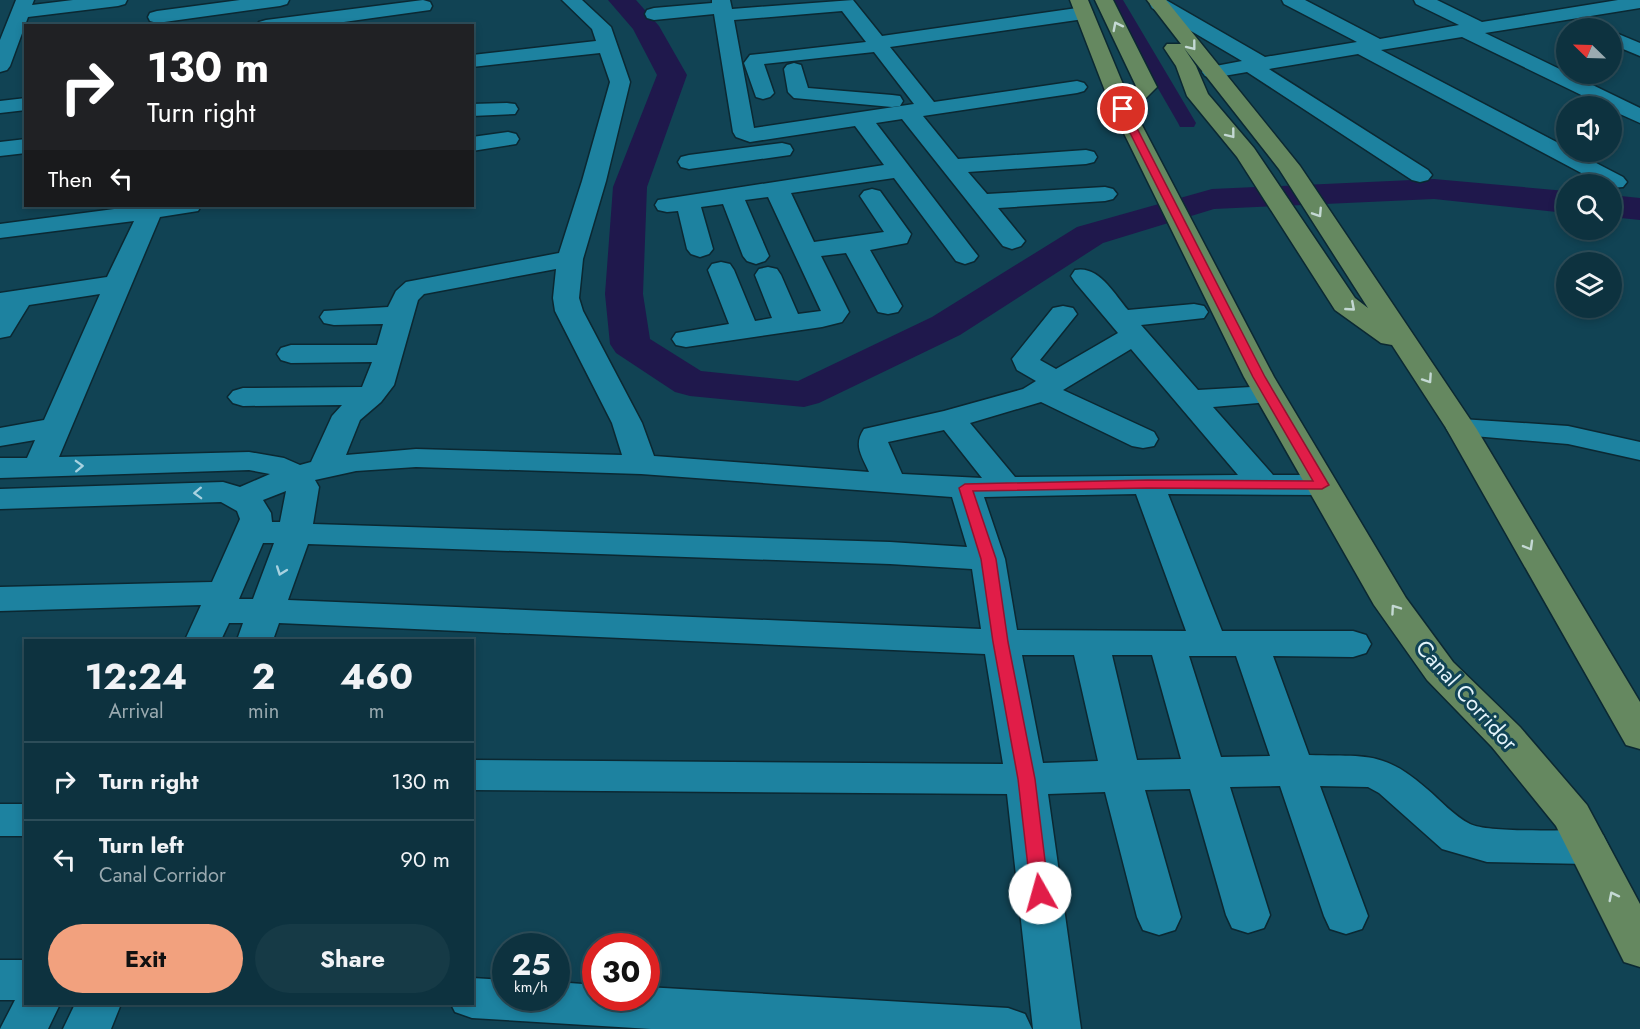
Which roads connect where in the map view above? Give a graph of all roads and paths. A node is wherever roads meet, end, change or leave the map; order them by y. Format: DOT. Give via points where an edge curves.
graph roads {
  1 [pos="118,0"];
  2 [pos="277,0"];
  3 [pos="571,0"];
  4 [pos="1104,0"];
  5 [pos="1291,0"];
  6 [pos="1423,0"];
  7 [pos="1152,1"];
  8 [pos="845,2"];
  9 [pos="1640,2"];
  10 [pos="787,5"];
  11 [pos="23,6"];
  12 [pos="423,6"];
  13 [pos="1081,7"];
  14 [pos="1559,7"];
  15 [pos="722,8"];
  16 [pos="752,13"];
  17 [pos="654,14"];
  18 [pos="157,17"];
  19 [pos="1576,18"];
  20 [pos="289,24"];
  21 [pos="1471,29"];
  22 [pos="807,40"];
  23 [pos="874,40"];
  24 [pos="1622,42"];
  25 [pos="609,46"];
  26 [pos="766,46"];
  27 [pos="1368,46"];
  28 [pos="729,49"];
  29 [pos="1640,50"];
  30 [pos="1254,64"];
  31 [pos="6,68"];
  32 [pos="794,69"];
  33 [pos="1212,72"];
  34 [pos="475,77"];
  35 [pos="1077,87"];
  36 [pos="763,93"];
  37 [pos="1198,96"];
  38 [pos="847,98"];
  39 [pos="739,100"];
  40 [pos="1234,100"];
  41 [pos="24,104"];
  42 [pos="0,107"];
  43 [pos="921,108"];
  44 [pos="1123,109"];
  45 [pos="474,110"];
  46 [pos="493,112"];
  47 [pos="1640,116"];
  48 [pos="881,139"];
  49 [pos="474,144"];
  50 [pos="24,146"];
  51 [pos="0,149"];
  52 [pos="1086,158"];
  53 [pos="474,159"];
  54 [pos="689,162"];
  55 [pos="951,166"];
  56 [pos="1600,174"];
  57 [pos="1420,175"];
  58 [pos="915,189"];
  59 [pos="1105,194"];
  60 [pos="730,195"];
  61 [pos="872,196"];
  62 [pos="676,198"];
  63 [pos="781,199"];
  64 [pos="980,202"];
  65 [pos="170,207"];
  66 [pos="151,208"];
  67 [pos="0,231"];
  68 [pos="1012,241"];
  69 [pos="855,244"];
  70 [pos="700,249"];
  71 [pos="806,251"];
  72 [pos="964,256"];
  73 [pos="570,259"];
  74 [pos="721,270"];
  75 [pos="1084,276"];
  76 [pos="120,283"];
  77 [pos="9,300"];
  78 [pos="888,306"];
  79 [pos="1194,312"];
  80 [pos="1063,314"];
  81 [pos="400,315"];
  82 [pos="334,316"];
  83 [pos="788,324"];
  84 [pos="1129,326"];
  85 [pos="0,330"];
  86 [pos="745,330"];
  87 [pos="686,339"];
  88 [pos="1408,350"];
  89 [pos="388,353"];
  90 [pos="291,354"];
  91 [pos="1050,386"];
  92 [pos="1264,386"];
  93 [pos="371,396"];
  94 [pos="243,397"];
  95 [pos="1191,399"];
  96 [pos="951,419"];
  97 [pos="57,427"];
  98 [pos="1461,428"];
  99 [pos="0,437"];
  100 [pos="1143,439"];
  101 [pos="1640,451"];
  102 [pos="641,465"];
  103 [pos="39,467"];
  104 [pos="0,468"];
  105 [pos="310,472"];
  106 [pos="890,483"];
  107 [pos="1148,484"];
  108 [pos="1264,485"];
  109 [pos="1322,485"];
  110 [pos="1006,487"];
  111 [pos="965,488"];
  112 [pos="241,498"];
  113 [pos="0,499"];
  114 [pos="252,532"];
  115 [pos="295,533"];
  116 [pos="988,559"];
  117 [pos="0,599"];
  118 [pos="215,615"];
  119 [pos="261,626"];
  120 [pos="1001,642"];
  121 [pos="1090,642"];
  122 [pos="1167,643"];
  123 [pos="1209,643"];
  124 [pos="1250,644"];
  125 [pos="1353,644"];
  126 [pos="1640,735"];
  127 [pos="1296,770"];
  128 [pos="1206,773"];
  129 [pos="474,775"];
  130 [pos="1121,776"];
  131 [pos="1026,779"];
  132 [pos="0,820"];
  133 [pos="24,820"];
  134 [pos="1588,847"];
  135 [pos="1248,915"];
  136 [pos="1346,916"];
  137 [pos="1159,917"];
  138 [pos="1640,948"];
  139 [pos="0,980"];
  140 [pos="24,980"];
  141 [pos="474,998"];
  142 [pos="36,1005"];
  143 [pos="98,1005"];
  144 [pos="24,1029"];
  145 [pos="87,1029"];
  146 [pos="1008,1029"];
  147 [pos="1057,1029"];
  1 -- 11 [label="street"];
  2 -- 18 [label="street"];
  2 -- 20 [label="street"];
  3 -- 25 [label="street" via="601,27"];
  44 -- 4 [label="main road, one-way" via="1147,87"];
  5 -- 27 [label="street"];
  6 -- 21 [label="street"];
  7 -- 30 [label="street"];
  7 -- 33 [label="main road, one-way"];
  7 -- 37 [label="main road"];
  8 -- 10 [label="street" via="815,8"];
  8 -- 23 [label="street"];
  9 -- 14 [label="street" via="1582,11"];
  10 -- 16 [label="street"];
  10 -- 22 [label="street" via="786,19"];
  11 -- 31 [label="street"];
  12 -- 20 [label="street"];
  13 -- 23 [label="street"];
  13 -- 44 [label="main road"];
  14 -- 19 [label="street"];
  14 -- 21 [label="street"];
  15 -- 16 [label="street"];
  15 -- 17 [label="street"];
  15 -- 28 [label="street"];
  16 -- 26 [label="street"];
  21 -- 27 [label="street"];
  21 -- 47 [label="street"];
  22 -- 23 [label="street"];
  22 -- 26 [label="street"];
  22 -- 36 [label="street" via="755,61"];
  22 -- 38 [label="street"];
  23 -- 43 [label="street"];
  24 -- 29 [label="street"];
  25 -- 34 [label="street"];
  25 -- 73 [label="street" via="620,89"];
  26 -- 28 [label="street"];
  27 -- 30 [label="street"];
  27 -- 56 [label="street"];
  28 -- 39 [label="street"];
  30 -- 33 [label="street"];
  30 -- 57 [label="street"];
  32 -- 38 [label="street" via="801,94"];
  33 -- 40 [label="main road"];
  34 -- 46 [label="street"];
  35 -- 43 [label="street"];
  37 -- 40 [label="main road"];
  37 -- 88 [label="main road, one-way" via="1256,169 1345,304"];
  38 -- 43 [label="street"];
  39 -- 48 [label="street"];
  39 -- 48 [label="street" via="744,132 750,135"];
  40 -- 88 [label="main road, one-way" via="1288,166"];
  41 -- 42 [label="street"];
  43 -- 48 [label="street"];
  43 -- 55 [label="street"];
  44 -- 92 [label="main road, Canal Corridor"];
  45 -- 46 [label="street"];
  48 -- 54 [label="street"];
  48 -- 58 [label="street"];
  48 -- 62 [label="street"];
  48 -- 63 [label="street"];
  49 -- 53 [label="street" via="504,148"];
  50 -- 51 [label="street"];
  52 -- 55 [label="street"];
  55 -- 64 [label="street"];
  58 -- 61 [label="street"];
  58 -- 72 [label="street"];
  59 -- 64 [label="street"];
  60 -- 62 [label="street"];
  60 -- 63 [label="street"];
  60 -- 83 [label="street"];
  61 -- 63 [label="street"];
  61 -- 69 [label="street" via="898,238"];
  62 -- 70 [label="street"];
  63 -- 71 [label="street"];
  64 -- 68 [label="street"];
  65 -- 66 [label="street"];
  66 -- 67 [label="street"];
  66 -- 76 [label="street"];
  69 -- 71 [label="street"];
  69 -- 78 [label="street"];
  71 -- 83 [label="street" via="835,312 822,319"];
  73 -- 81 [label="street" via="415,288 405,297"];
  73 -- 102 [label="street" via="566,298 569,311 627,423"];
  74 -- 86 [label="street"];
  75 -- 84 [label="street"];
  76 -- 77 [label="street"];
  76 -- 97 [label="street"];
  77 -- 85 [label="street"];
  79 -- 84 [label="street"];
  80 -- 91 [label="street" via="1026,359"];
  81 -- 82 [label="street"];
  81 -- 89 [label="street"];
  83 -- 86 [label="street"];
  84 -- 91 [label="street"];
  84 -- 95 [label="street"];
  86 -- 87 [label="street"];
  88 -- 98 [label="main road, one-way"];
  89 -- 90 [label="street"];
  89 -- 93 [label="street" via="379,385"];
  91 -- 96 [label="street"];
  91 -- 100 [label="street"];
  92 -- 95 [label="street"];
  92 -- 109 [label="main road, Canal Corridor"];
  93 -- 94 [label="street"];
  93 -- 105 [label="street" via="347,416"];
  95 -- 108 [label="street"];
  96 -- 106 [label="street" via="875,436 873,445"];
  96 -- 110 [label="street"];
  97 -- 99 [label="street"];
  97 -- 103 [label="street"];
  98 -- 101 [label="street" via="1568,435"];
  98 -- 126 [label="main road, one-way"];
  102 -- 105 [label="street" via="416,458 356,462"];
  102 -- 106 [label="street"];
  103 -- 104 [label="street"];
  103 -- 105 [label="street, one-way" via="249,461"];
  105 -- 112 [label="street"];
  105 -- 115 [label="street" via="303,487"];
  106 -- 111 [label="street"];
  107 -- 108 [label="street"];
  107 -- 110 [label="street"];
  107 -- 123 [label="street"];
  108 -- 109 [label="street"];
  134 -- 109 [label="main road, Canal Corridor, one-way" via="1572,816 1513,745 1440,671 1392,604"];
  110 -- 111 [label="street"];
  111 -- 116 [label="street"];
  112 -- 113 [label="street, one-way" via="223,492"];
  112 -- 114 [label="street" via="254,508 257,519"];
  114 -- 115 [label="street"];
  114 -- 118 [label="street"];
  115 -- 116 [label="street"];
  115 -- 119 [label="street, one-way"];
  116 -- 120 [label="street"];
  117 -- 118 [label="street"];
  118 -- 119 [label="street"];
  119 -- 120 [label="street"];
  120 -- 121 [label="street"];
  120 -- 131 [label="street"];
  121 -- 122 [label="street"];
  121 -- 130 [label="street"];
  122 -- 123 [label="street"];
  122 -- 128 [label="street"];
  123 -- 124 [label="street"];
  124 -- 125 [label="street"];
  124 -- 127 [label="street"];
  127 -- 128 [label="street"];
  127 -- 134 [label="street" via="1375,772 1393,782 1457,837 1487,845"];
  127 -- 136 [label="street"];
  128 -- 130 [label="street"];
  128 -- 135 [label="street"];
  129 -- 131 [label="street"];
  130 -- 131 [label="street"];
  130 -- 137 [label="street"];
  131 -- 147 [label="street"];
  132 -- 133 [label="street"];
  138 -- 134 [label="main road, Canal Corridor, one-way"];
  139 -- 140 [label="street"];
  141 -- 146 [label="street"];
  142 -- 144 [label="street"];
  143 -- 145 [label="street"];
}
